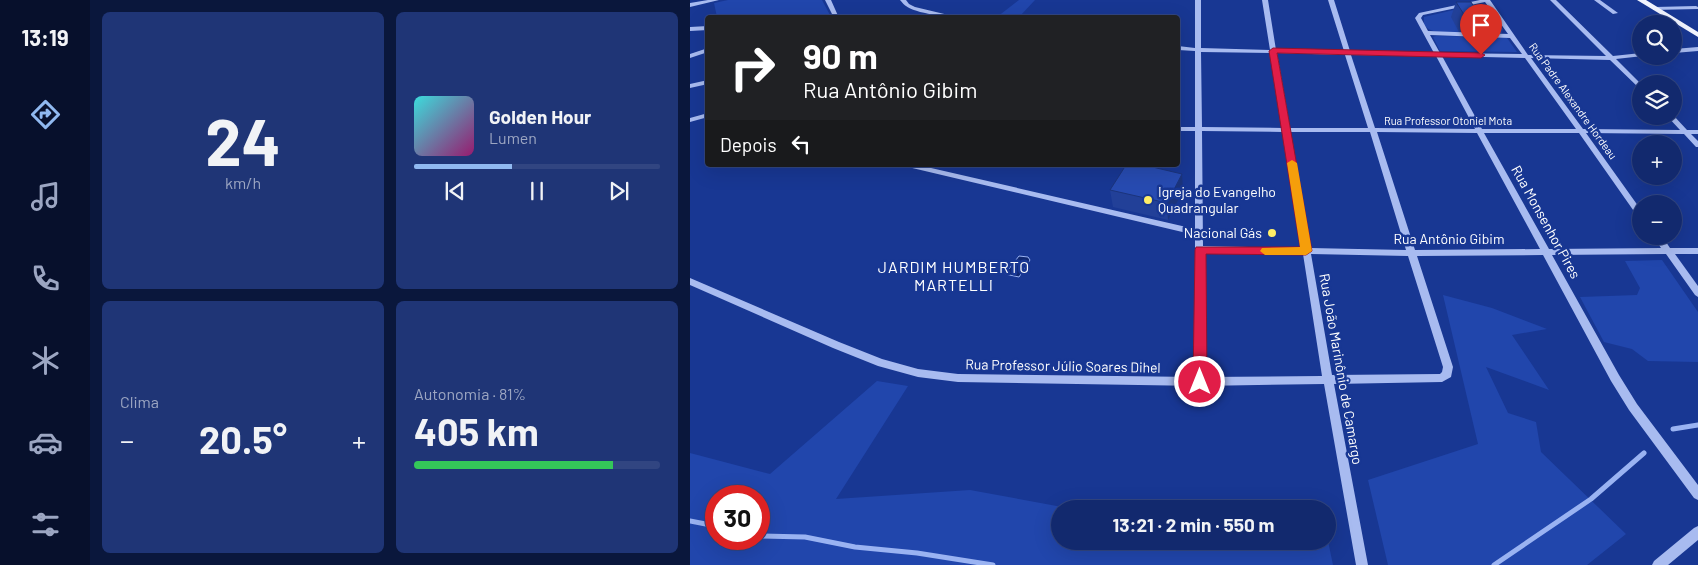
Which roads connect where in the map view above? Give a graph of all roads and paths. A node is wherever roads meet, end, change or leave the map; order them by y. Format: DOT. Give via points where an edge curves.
graph roads {
  1 [pos="716,0"];
  2 [pos="828,0"];
  3 [pos="903,0"];
  4 [pos="1198,0"];
  5 [pos="1265,0"];
  6 [pos="1331,0"];
  7 [pos="1487,0"];
  8 [pos="1553,0"];
  9 [pos="1597,0"];
  10 [pos="1641,0"];
  11 [pos="690,5"];
  12 [pos="1696,8"];
  13 [pos="1655,9"];
  14 [pos="1615,13"];
  15 [pos="836,15"];
  16 [pos="945,15"];
  17 [pos="705,28"];
  18 [pos="690,29"];
  19 [pos="1426,34"];
  20 [pos="1698,35"];
  21 [pos="1512,36"];
  22 [pos="1180,48"];
  23 [pos="1198,50"];
  24 [pos="1697,50"];
  25 [pos="705,51"];
  26 [pos="1273,51"];
  27 [pos="1348,51"];
  28 [pos="1682,51"];
  29 [pos="1438,54"];
  30 [pos="690,56"];
  31 [pos="1527,56"];
  32 [pos="1632,56"];
  33 [pos="1613,58"];
  34 [pos="1632,78"];
  35 [pos="705,83"];
  36 [pos="690,86"];
  37 [pos="705,116"];
  38 [pos="690,120"];
  39 [pos="1679,125"];
  40 [pos="1180,129"];
  41 [pos="1199,130"];
  42 [pos="1286,130"];
  43 [pos="1373,131"];
  44 [pos="1480,131"];
  45 [pos="1581,132"];
  46 [pos="1686,132"];
  47 [pos="1698,132"];
  48 [pos="1698,145"];
  49 [pos="924,167"];
  50 [pos="1632,203"];
  51 [pos="1199,233"];
  52 [pos="1663,245"];
  53 [pos="1200,250"];
  54 [pos="1306,251"];
  55 [pos="1698,251"];
  56 [pos="1668,252"];
  57 [pos="1412,253"];
  58 [pos="1547,253"];
  59 [pos="690,281"];
  60 [pos="1698,293"];
  61 [pos="1448,367"];
  62 [pos="1328,380"];
  63 [pos="1200,382"];
  64 [pos="1698,494"];
  65 [pos="1698,532"];
  66 [pos="1362,565"];
  67 [pos="1658,565"];
  1 -- 11 [label="street"];
  2 -- 15 [label="street"];
  3 -- 16 [label="street" via="913,8"];
  4 -- 23 [label="street"];
  5 -- 26 [label="street, Rua João Marinônio de Camargo"];
  6 -- 27 [label="street"];
  7 -- 19 [label="street, Rua Monsenhor Pires" via="1421,14 1418,18"];
  7 -- 21 [label="street, Rua Padre Alexandre Hordeau"];
  8 -- 33 [label="street"];
  9 -- 14 [label="street"];
  10 -- 13 [label="main road"];
  12 -- 13 [label="street"];
  13 -- 20 [label="main road"];
  17 -- 18 [label="street"];
  19 -- 21 [label="street"];
  19 -- 29 [label="street, Rua Monsenhor Pires"];
  21 -- 31 [label="street, Rua Padre Alexandre Hordeau"];
  22 -- 23 [label="street"];
  23 -- 26 [label="street"];
  23 -- 41 [label="street"];
  24 -- 28 [label="street"];
  25 -- 30 [label="street"];
  26 -- 27 [label="street"];
  26 -- 42 [label="street, Rua João Marinônio de Camargo"];
  27 -- 29 [label="street"];
  27 -- 43 [label="street"];
  29 -- 31 [label="street"];
  29 -- 44 [label="street, Rua Monsenhor Pires"];
  31 -- 33 [label="street"];
  31 -- 45 [label="street, Rua Padre Alexandre Hordeau"];
  32 -- 33 [label="street"];
  33 -- 34 [label="street"];
  35 -- 36 [label="street"];
  37 -- 38 [label="street"];
  39 -- 46 [label="street"];
  40 -- 41 [label="street, Rua Professor Otoniel Mota"];
  41 -- 42 [label="street, Rua Professor Otoniel Mota"];
  41 -- 51 [label="street"];
  42 -- 43 [label="street, Rua Professor Otoniel Mota"];
  42 -- 54 [label="street, Rua João Marinônio de Camargo"];
  43 -- 44 [label="street, Rua Professor Otoniel Mota"];
  43 -- 57 [label="street"];
  44 -- 45 [label="street, Rua Professor Otoniel Mota"];
  44 -- 58 [label="street, Rua Monsenhor Pires"];
  45 -- 46 [label="street, Rua Professor Otoniel Mota"];
  45 -- 50 [label="street, Rua Padre Alexandre Hordeau"];
  46 -- 47 [label="street, Rua Professor Otoniel Mota"];
  46 -- 48 [label="street"];
  49 -- 51 [label="street"];
  51 -- 53 [label="street"];
  52 -- 56 [label="street"];
  53 -- 54 [label="street, Rua Antônio Gibim"];
  53 -- 63 [label="street"];
  54 -- 57 [label="street, Rua Antônio Gibim"];
  54 -- 62 [label="street, Rua João Marinônio de Camargo"];
  55 -- 56 [label="street, Rua Antônio Gibim"];
  56 -- 58 [label="street, Rua Antônio Gibim"];
  56 -- 60 [label="street"];
  57 -- 58 [label="street, Rua Antônio Gibim"];
  57 -- 61 [label="street"];
  58 -- 64 [label="street, Rua Monsenhor Pires" via="1633,407"];
  59 -- 63 [label="street, Rua Professor Júlio Soares Dihel" via="836,345 918,373 958,378"];
  61 -- 62 [label="street, Rua Professor Júlio Soares Dihel" via="1442,378"];
  62 -- 63 [label="street, Rua Professor Júlio Soares Dihel"];
  62 -- 66 [label="street, Rua João Marinônio de Camargo"];
  65 -- 67 [label="street"];
}
